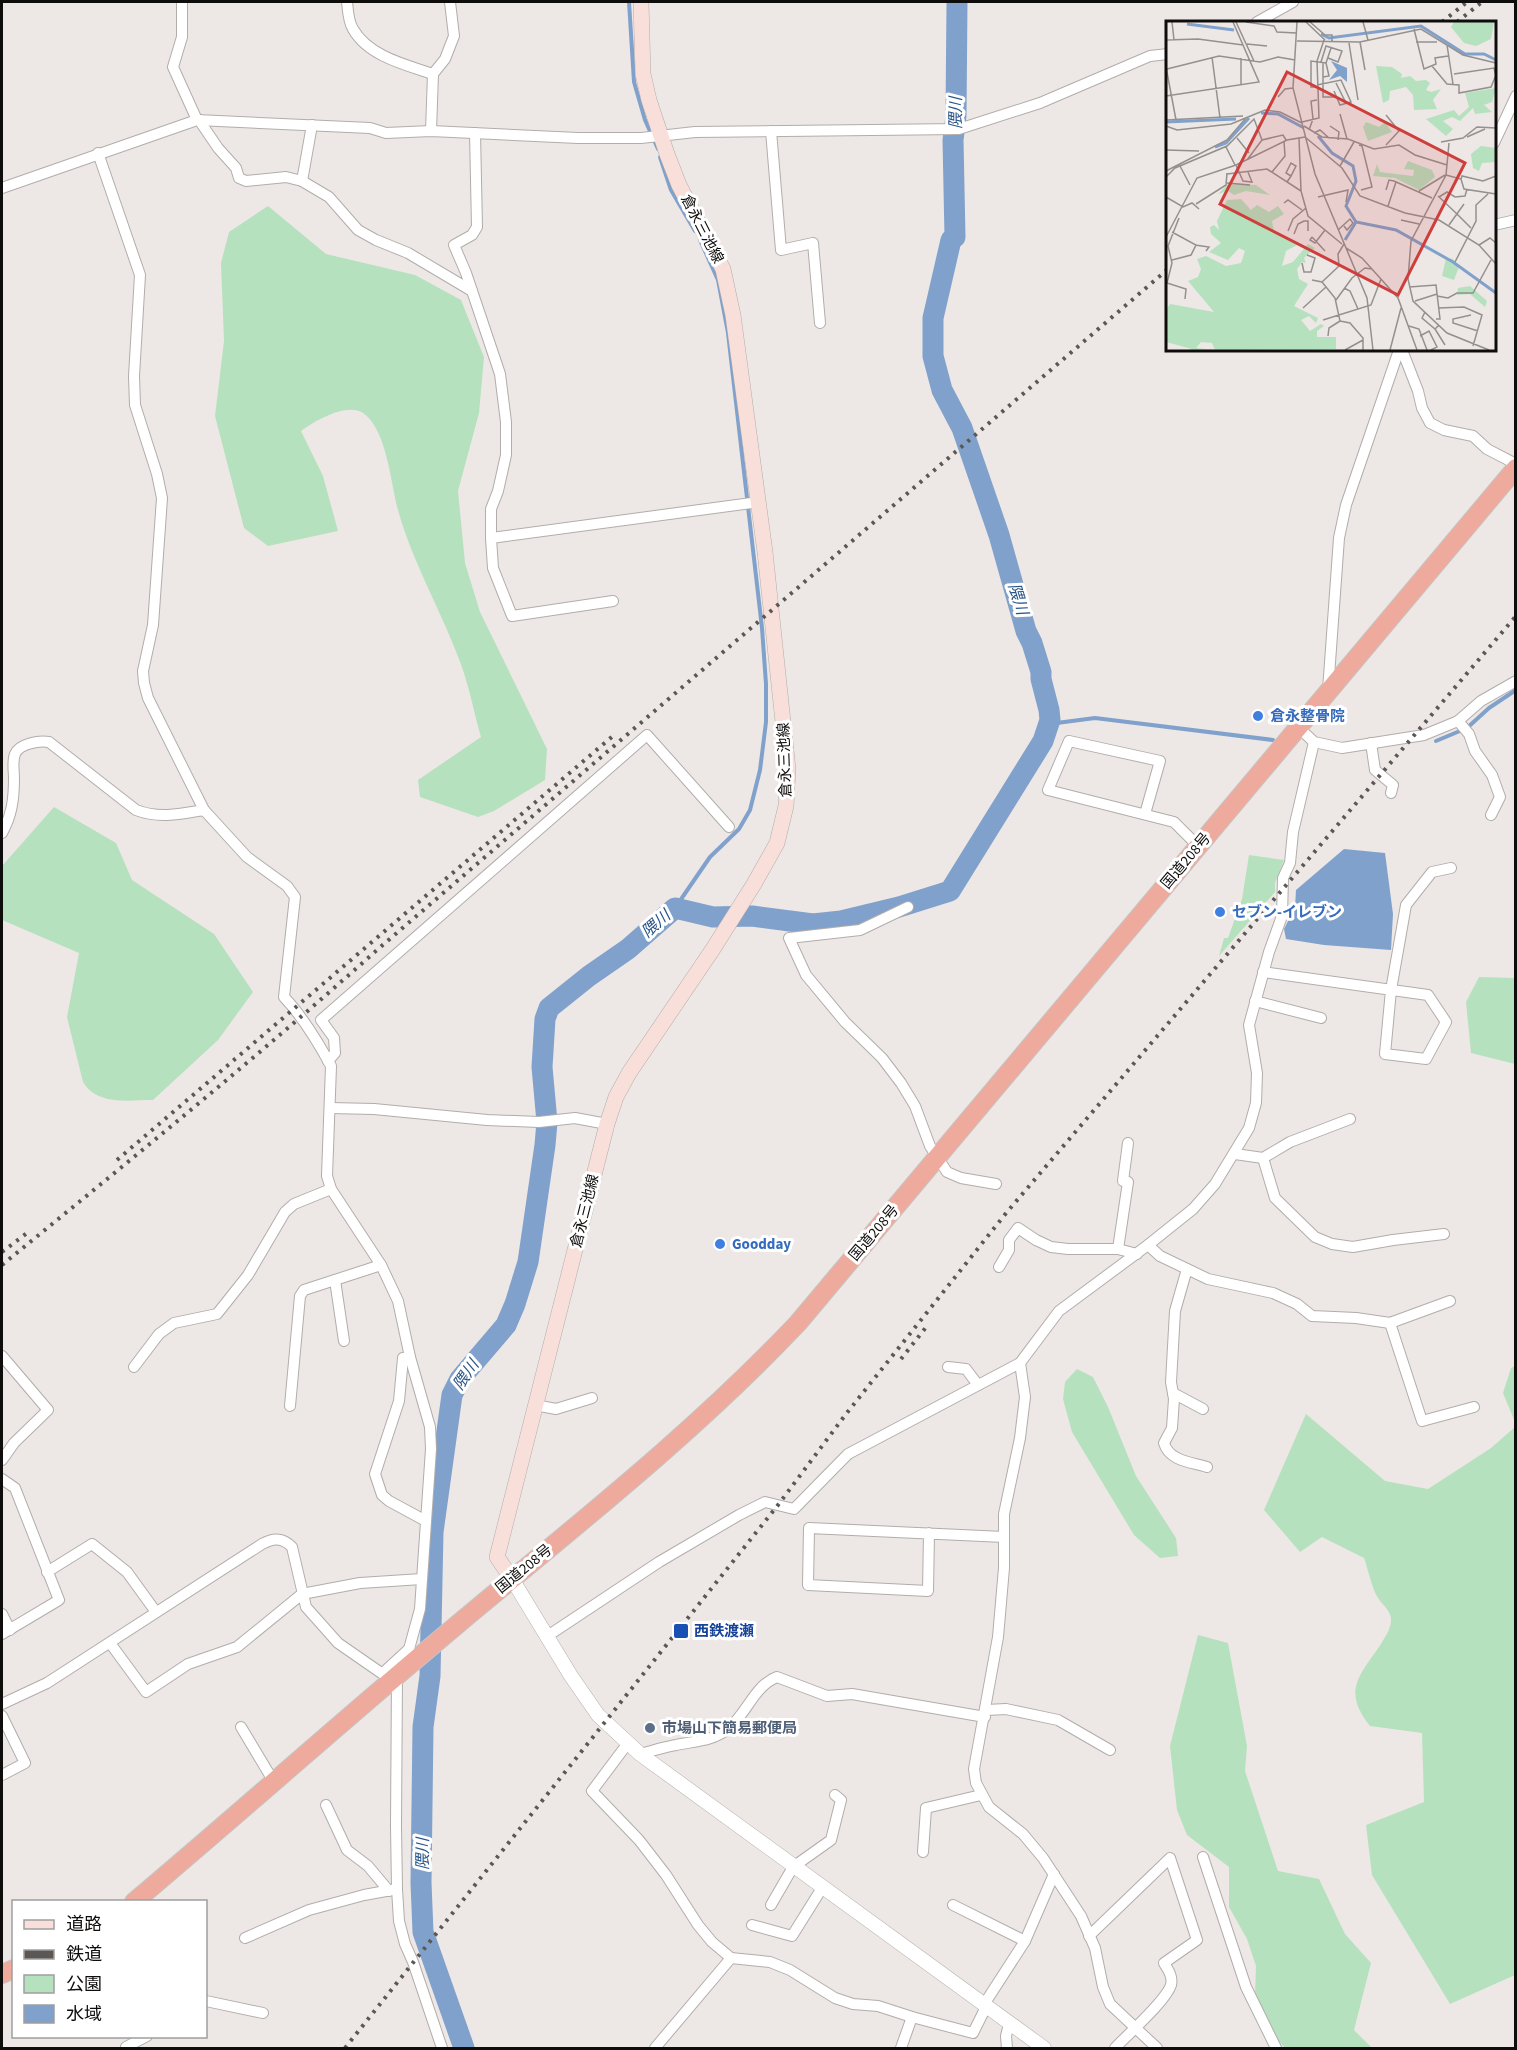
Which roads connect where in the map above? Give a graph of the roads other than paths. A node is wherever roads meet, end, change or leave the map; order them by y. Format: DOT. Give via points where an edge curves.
graph roads {
  1 [pos="182,2"];
  2 [pos="347,2"];
  3 [pos="450,2"];
  4 [pos="641,2"];
  5 [pos="1293,2"];
  6 [pos="1259,21"];
  7 [pos="1166,54"];
  8 [pos="433,74"];
  9 [pos="1515,96"];
  10 [pos="198,120"];
  11 [pos="312,125"];
  12 [pos="431,131"];
  13 [pos="771,131"];
  14 [pos="475,133"];
  15 [pos="661,136"];
  16 [pos="1496,139"];
  17 [pos="98,153"];
  18 [pos="302,181"];
  19 [pos="2,188"];
  20 [pos="1515,220"];
  21 [pos="1496,225"];
  22 [pos="472,291"];
  23 [pos="820,323"];
  24 [pos="1400,351"];
  25 [pos="1400,351"];
  26 [pos="1515,466"];
  27 [pos="759,502"];
  28 [pos="491,538"];
  29 [pos="613,601"];
  30 [pos="1515,681"];
  31 [pos="1328,690"];
  32 [pos="1458,721"];
  33 [pos="1298,727"];
  34 [pos="1314,742"];
  35 [pos="1371,743"];
  36 [pos="1391,794"];
  37 [pos="204,810"];
  38 [pos="1145,814"];
  39 [pos="1491,815"];
  40 [pos="729,827"];
  41 [pos="2,834"];
  42 [pos="1198,846"];
  43 [pos="1451,868"];
  44 [pos="908,907"];
  45 [pos="1263,972"];
  46 [pos="1391,990"];
  47 [pos="1255,1001"];
  48 [pos="1321,1018"];
  49 [pos="328,1061"];
  50 [pos="330,1108"];
  51 [pos="1350,1119"];
  52 [pos="607,1124"];
  53 [pos="1128,1143"];
  54 [pos="1234,1154"];
  55 [pos="937,1158"];
  56 [pos="1263,1158"];
  57 [pos="996,1185"];
  58 [pos="331,1189"];
  59 [pos="1444,1234"];
  60 [pos="1149,1245"];
  61 [pos="1118,1249"];
  62 [pos="1137,1254"];
  63 [pos="381,1265"];
  64 [pos="999,1267"];
  65 [pos="1187,1269"];
  66 [pos="335,1280"];
  67 [pos="1450,1301"];
  68 [pos="1390,1323"];
  69 [pos="344,1341"];
  70 [pos="410,1357"];
  71 [pos="1020,1363"];
  72 [pos="4,1364"];
  73 [pos="134,1367"];
  74 [pos="948,1367"];
  75 [pos="978,1385"];
  76 [pos="1173,1393"];
  77 [pos="592,1398"];
  78 [pos="290,1406"];
  79 [pos="535,1406"];
  80 [pos="1474,1407"];
  81 [pos="1203,1409"];
  82 [pos="2,1460"];
  83 [pos="1207,1467"];
  84 [pos="2,1479"];
  85 [pos="426,1521"];
  86 [pos="929,1533"];
  87 [pos="1004,1537"];
  88 [pos="47,1572"];
  89 [pos="422,1579"];
  90 [pos="512,1579"];
  91 [pos="302,1594"];
  92 [pos="156,1612"];
  93 [pos="2,1614"];
  94 [pos="6,1632"];
  95 [pos="546,1637"];
  96 [pos="110,1643"];
  97 [pos="393,1676"];
  98 [pos="2,1704"];
  99 [pos="986,1714"];
  100 [pos="2,1716"];
  101 [pos="241,1726"];
  102 [pos="628,1743"];
  103 [pos="1110,1750"];
  104 [pos="640,1754"];
  105 [pos="2,1775"];
  106 [pos="274,1782"];
  107 [pos="835,1795"];
  108 [pos="981,1795"];
  109 [pos="326,1805"];
  110 [pos="923,1852"];
  111 [pos="1203,1857"];
  112 [pos="793,1867"];
  113 [pos="1054,1874"];
  114 [pos="822,1888"];
  115 [pos="393,1890"];
  116 [pos="136,1900"];
  117 [pos="771,1905"];
  118 [pos="952,1905"];
  119 [pos="753,1924"];
  120 [pos="1089,1936"];
  121 [pos="245,1938"];
  122 [pos="1025,1941"];
  123 [pos="731,1958"];
  124 [pos="207,2001"];
  125 [pos="985,2007"];
  126 [pos="263,2013"];
  127 [pos="912,2017"];
  128 [pos="1010,2024"];
  129 [pos="1134,2028"];
  130 [pos="145,2038"];
  131 [pos="126,2047"];
  132 [pos="442,2049"];
  133 [pos="655,2049"];
  134 [pos="901,2049"];
  135 [pos="1007,2049"];
  136 [pos="1044,2049"];
  137 [pos="1115,2049"];
  138 [pos="1157,2049"];
  139 [pos="1276,2049"];
  1 -- 10 [label="street" via="182,37 173,67"];
  2 -- 8 [label="street" via="353,29 370,47"];
  3 -- 8 [label="street" via="454,36 445,60"];
  4 -- 15 [label="main road, 倉永三池線" via="643,74"];
  5 -- 6 [label="street"];
  7 -- 13 [label="street" via="1150,56 1040,103 959,129"];
  8 -- 12 [label="street"];
  9 -- 16 [label="street"];
  10 -- 11 [label="street"];
  10 -- 17 [label="street"];
  10 -- 18 [label="street" via="236,168 239,178 246,181 286,177"];
  11 -- 12 [label="street" via="369,128 386,133"];
  11 -- 18 [label="street"];
  12 -- 14 [label="street"];
  13 -- 15 [label="street"];
  13 -- 23 [label="street" via="781,250 813,243"];
  14 -- 15 [label="street" via="578,138"];
  14 -- 22 [label="street" via="477,227 472,235 454,245"];
  15 -- 27 [label="main road, 倉永三池線" via="679,185 723,269"];
  17 -- 19 [label="street"];
  17 -- 37 [label="street" via="140,275 135,405 162,498 153,625 144,683"];
  18 -- 22 [label="street" via="329,197 358,230 408,253"];
  20 -- 21 [label="street"];
  22 -- 28 [label="street" via="500,374 506,422 506,455 491,508"];
  24 -- 26 [label="street" via="1430,423 1473,436"];
  25 -- 31 [label="street" via="1346,505"];
  26 -- 31 [label="highway, 国道208号"];
  27 -- 28 [label="street"];
  27 -- 52 [label="main road, 倉永三池線" via="788,769 786,806 777,843 713,949 629,1073"];
  28 -- 29 [label="street" via="493,568 512,616"];
  30 -- 32 [label="street" via="1481,700"];
  31 -- 33 [label="highway, 国道208号"];
  32 -- 35 [label="street" via="1424,735"];
  32 -- 39 [label="street" via="1492,775 1500,797"];
  33 -- 34 [label="street"];
  33 -- 42 [label="highway, 国道208号"];
  34 -- 35 [label="street" via="1342,748"];
  34 -- 45 [label="street" via="1293,832 1290,863 1283,878 1282,916"];
  35 -- 36 [label="street" via="1375,770 1393,785"];
  37 -- 41 [label="street" via="162,816 136,810 49,742 42,741 18,749 14,756 12,812"];
  37 -- 49 [label="street" via="248,857 287,885 295,897 284,997"];
  38 -- 38 [label="street" via="1048,790 1068,741 1160,761"];
  38 -- 42 [label="street" via="1174,822"];
  40 -- 49 [label="street" via="647,735 321,1020 334,1038 335,1053"];
  42 -- 55 [label="highway, 国道208号"];
  43 -- 46 [label="street" via="1432,872 1406,905"];
  44 -- 55 [label="street" via="860,930 789,938 806,975 902,1083"];
  45 -- 46 [label="street"];
  45 -- 47 [label="street"];
  46 -- 46 [label="street" via="1428,995 1446,1022 1426,1059 1384,1054"];
  47 -- 48 [label="street"];
  47 -- 54 [label="street" via="1249,1025 1257,1073 1256,1103 1249,1128"];
  49 -- 50 [label="street"];
  50 -- 52 [label="street" via="487,1120 539,1122 575,1118"];
  50 -- 58 [label="street" via="327,1176"];
  51 -- 56 [label="street" via="1290,1142"];
  52 -- 79 [label="main road, 倉永三池線"];
  53 -- 61 [label="street" via="1123,1181 1128,1182"];
  54 -- 56 [label="street"];
  54 -- 60 [label="street" via="1215,1185 1193,1209"];
  55 -- 57 [label="street" via="948,1172 961,1178"];
  55 -- 90 [label="highway, 国道208号" via="751,1373 596,1511"];
  56 -- 59 [label="street" via="1275,1198 1315,1237 1353,1247"];
  58 -- 63 [label="street"];
  58 -- 73 [label="street" via="294,1204 285,1212 248,1275 217,1314 174,1323 159,1334"];
  60 -- 62 [label="street"];
  60 -- 65 [label="street" via="1160,1256"];
  61 -- 62 [label="street"];
  61 -- 64 [label="street" via="1051,1247 1018,1228"];
  62 -- 71 [label="street" via="1059,1311"];
  63 -- 66 [label="street"];
  63 -- 70 [label="street" via="398,1301"];
  65 -- 68 [label="street" via="1208,1279 1273,1293 1312,1316"];
  65 -- 76 [label="street" via="1175,1311"];
  66 -- 69 [label="street"];
  66 -- 78 [label="street" via="304,1290 300,1296"];
  67 -- 68 [label="street"];
  68 -- 80 [label="street" via="1422,1421"];
  70 -- 85 [label="street" via="429,1427"];
  70 -- 85 [label="street" via="403,1358 399,1401 375,1474 382,1495"];
  71 -- 75 [label="street"];
  71 -- 87 [label="street" via="1026,1397 1004,1514"];
  72 -- 82 [label="street" via="48,1410"];
  74 -- 75 [label="street" via="966,1369"];
  75 -- 95 [label="street" via="848,1454 794,1509 765,1502 722,1524"];
  76 -- 81 [label="street"];
  76 -- 83 [label="street" via="1172,1428 1164,1443 1166,1451 1175,1458"];
  77 -- 79 [label="street" via="556,1409"];
  79 -- 90 [label="main road, 倉永三池線" via="497,1557"];
  84 -- 88 [label="street" via="15,1488"];
  85 -- 89 [label="street"];
  86 -- 86 [label="street" via="809,1528 808,1585 928,1591"];
  86 -- 87 [label="street"];
  87 -- 99 [label="street" via="998,1636"];
  88 -- 92 [label="street" via="92,1544 127,1572"];
  88 -- 94 [label="street" via="59,1600"];
  89 -- 91 [label="street" via="360,1582"];
  89 -- 97 [label="street" via="420,1609 409,1649"];
  90 -- 95 [label="street"];
  90 -- 97 [label="highway, 国道208号"];
  91 -- 92 [label="street" via="292,1547 287,1541 271,1539"];
  91 -- 96 [label="street" via="237,1647 188,1664 146,1692"];
  91 -- 97 [label="street" via="306,1607 338,1643"];
  92 -- 96 [label="street"];
  93 -- 94 [label="street"];
  95 -- 102 [label="street" via="598,1715"];
  96 -- 98 [label="street" via="47,1683"];
  97 -- 106 [label="highway, 国道208号"];
  97 -- 115 [label="street"];
  99 -- 103 [label="street" via="1006,1709 1058,1720"];
  99 -- 104 [label="street" via="852,1694 827,1696 777,1677 768,1681 721,1734 702,1742"];
  99 -- 108 [label="street" via="974,1769"];
  100 -- 105 [label="street" via="25,1763"];
  101 -- 106 [label="street"];
  102 -- 104 [label="street"];
  102 -- 123 [label="street" via="592,1791 639,1840 712,1942"];
  104 -- 112 [label="street"];
  106 -- 116 [label="highway, 国道208号"];
  107 -- 112 [label="street" via="841,1800 831,1840"];
  108 -- 110 [label="street" via="926,1808"];
  108 -- 113 [label="street" via="989,1807 1023,1834"];
  109 -- 115 [label="street" via="347,1850"];
  111 -- 139 [label="street" via="1246,1987"];
  112 -- 114 [label="street"];
  112 -- 117 [label="street"];
  113 -- 120 [label="street"];
  113 -- 122 [label="street"];
  114 -- 119 [label="street" via="792,1936"];
  114 -- 125 [label="street"];
  115 -- 121 [label="street" via="309,1910"];
  115 -- 132 [label="street" via="405,1944"];
  118 -- 122 [label="street"];
  120 -- 129 [label="street" via="1110,2004"];
  120 -- 129 [label="street" via="1170,1858 1197,1940 1164,1963 1172,1976 1170,1987"];
  122 -- 125 [label="street"];
  123 -- 127 [label="street" via="770,1962 835,1998"];
  123 -- 133 [label="street"];
  124 -- 126 [label="street"];
  125 -- 127 [label="street" via="973,2033"];
  125 -- 128 [label="street"];
  127 -- 134 [label="street"];
  128 -- 135 [label="street"];
  128 -- 136 [label="street"];
  129 -- 137 [label="street"];
  129 -- 138 [label="street"];
  130 -- 131 [label="street"];
}
